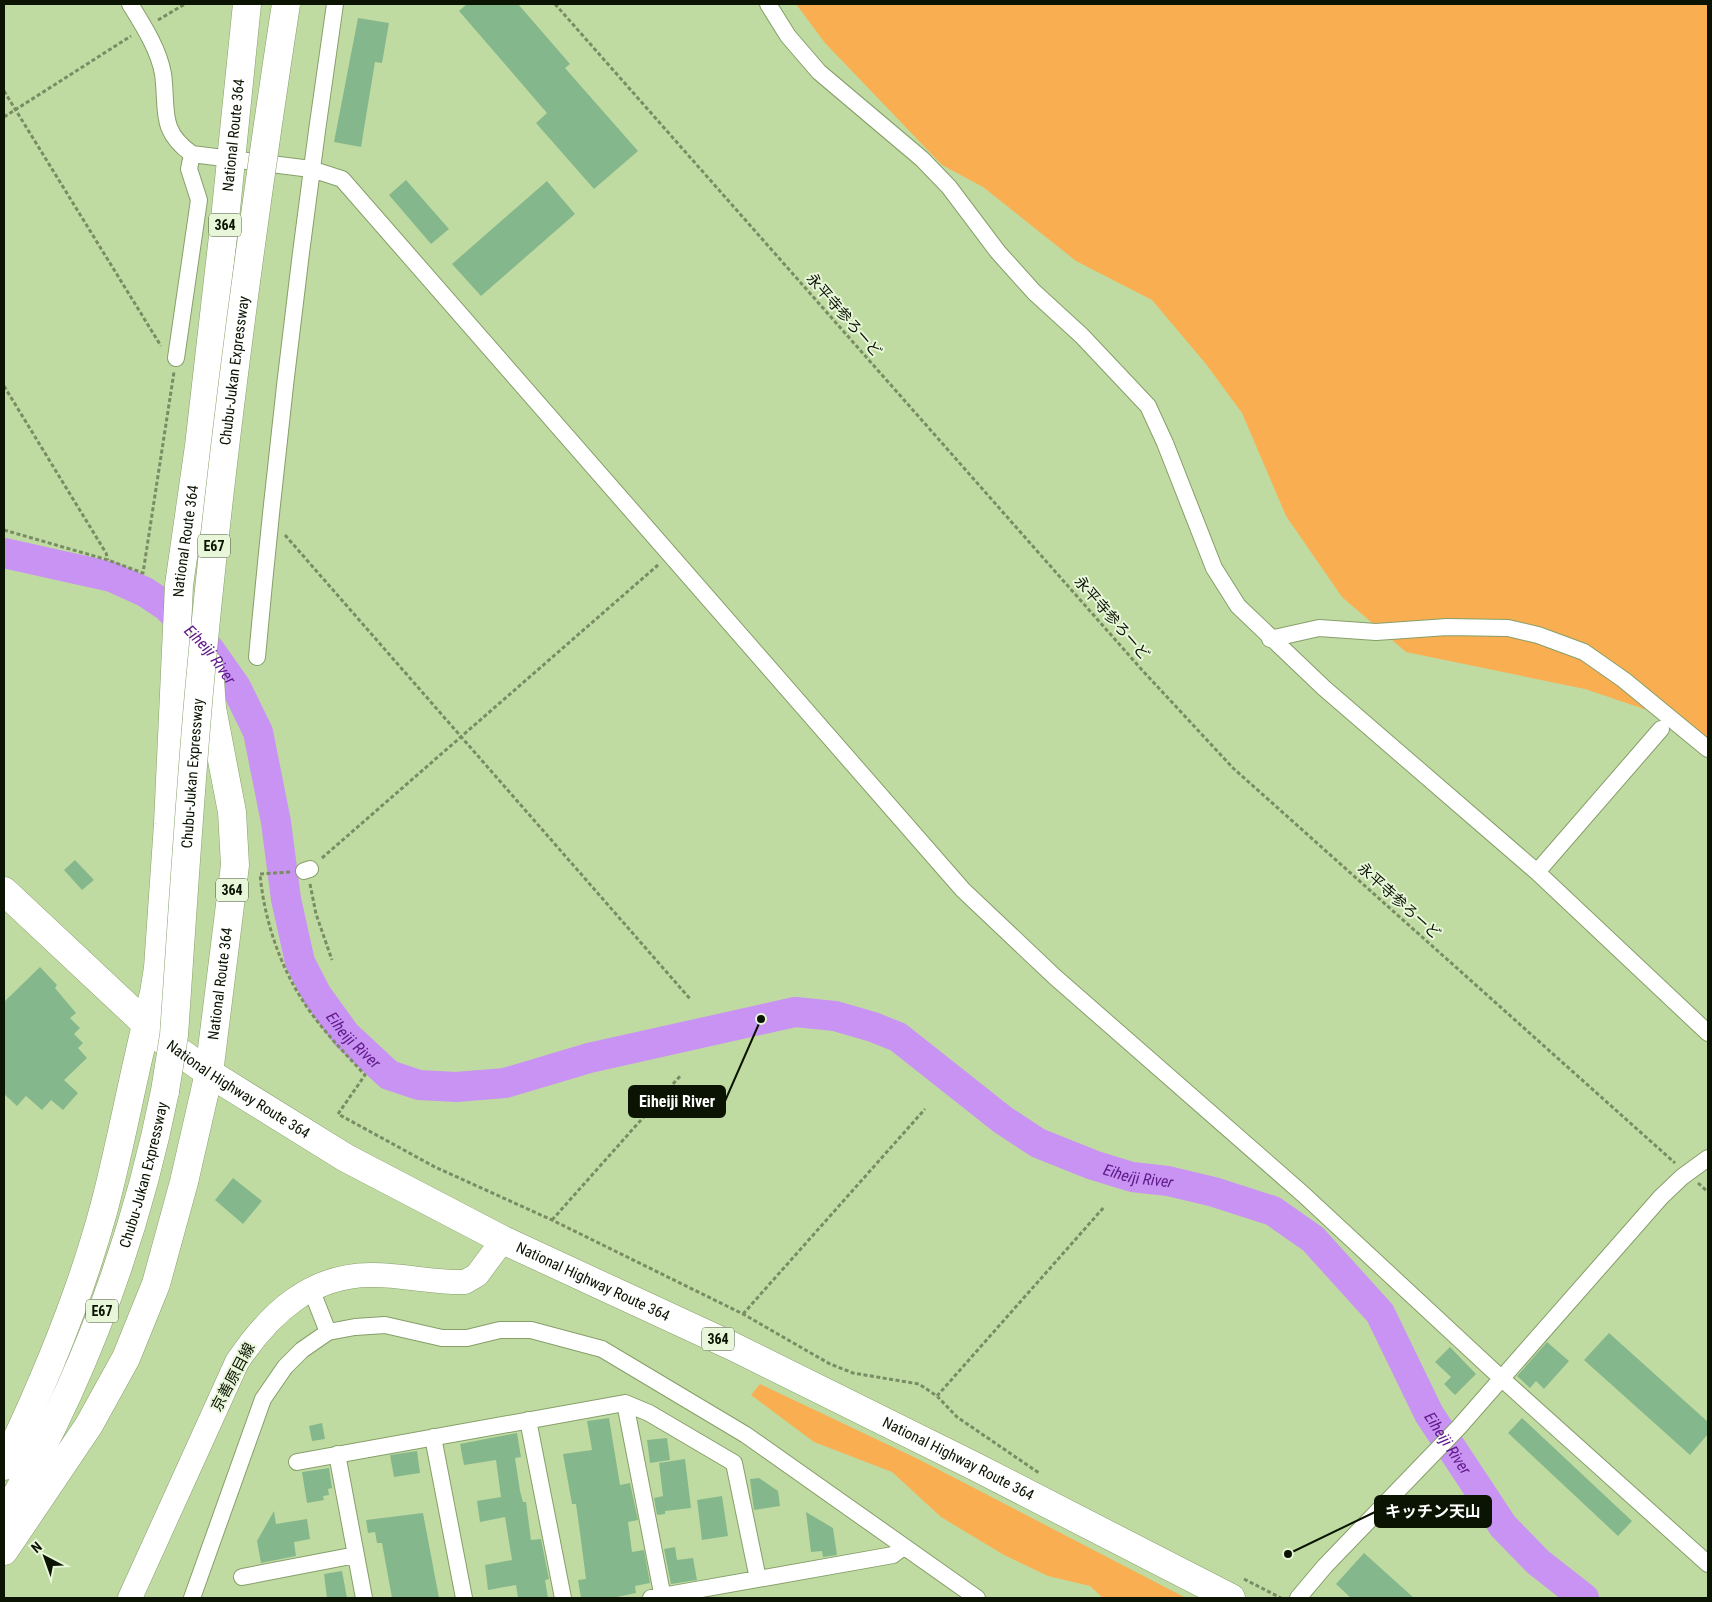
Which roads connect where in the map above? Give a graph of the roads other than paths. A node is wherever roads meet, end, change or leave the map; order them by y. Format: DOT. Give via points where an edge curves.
graph roads {
  1 [pos="130,4"];
  2 [pos="247,4"];
  3 [pos="286,4"];
  4 [pos="335,4"];
  5 [pos="768,4"];
  6 [pos="192,154"];
  7 [pos="232,159"];
  8 [pos="311,169"];
  9 [pos="176,358"];
  10 [pos="199,446"];
  11 [pos="1270,639"];
  12 [pos="257,657"];
  13 [pos="1661,729"];
  14 [pos="1708,749"];
  15 [pos="1537,872"];
  16 [pos="4,890"];
  17 [pos="145,1025"];
  18 [pos="1708,1033"];
  19 [pos="209,1073"];
  20 [pos="1708,1158"];
  21 [pos="504,1240"];
  22 [pos="311,1289"];
  23 [pos="328,1332"];
  24 [pos="1501,1378"];
  25 [pos="625,1403"];
  26 [pos="528,1420"];
  27 [pos="432,1437"];
  28 [pos="337,1454"];
  29 [pos="297,1462"];
  30 [pos="4,1466"];
  31 [pos="4,1517"];
  32 [pos="903,1547"];
  33 [pos="4,1551"];
  34 [pos="356,1555"];
  35 [pos="1708,1564"];
  36 [pos="242,1577"];
  37 [pos="758,1579"];
  38 [pos="1235,1587"];
  39 [pos="130,1598"];
  40 [pos="192,1598"];
  41 [pos="364,1598"];
  42 [pos="464,1598"];
  43 [pos="563,1598"];
  44 [pos="658,1598"];
  45 [pos="977,1598"];
  46 [pos="1298,1598"];
  1 -- 6 [label="street" via="145,28 163,74 168,130 180,146"];
  2 -- 7 [label="highway, National Route 364 / 364"];
  3 -- 31 [label="highway, Chubu-Jukan Expressway / E67, bridge" via="257,196 212,565 199,692 174,1035 165,1091 142,1191 105,1302 61,1410"];
  4 -- 8 [label="street"];
  5 -- 11 [label="street" via="788,36 819,72 922,159 949,187 998,252 1034,292 1082,336 1148,406 1214,568 1238,606"];
  6 -- 7 [label="street"];
  6 -- 9 [label="street" via="188,169 199,200"];
  7 -- 8 [label="street"];
  7 -- 10 [label="highway, National Route 364 / 364"];
  8 -- 12 [label="street" via="269,522"];
  8 -- 24 [label="street" via="342,179 963,890 1055,977 1304,1195"];
  10 -- 17 [label="highway, National Route 364 / 364" via="180,585 158,968"];
  10 -- 19 [label="highway, National Route 364 / 364, bridge" via="203,601 212,708 232,812 235,864"];
  11 -- 14 [label="street" via="1319,628 1376,632 1447,627 1508,628 1538,634 1584,652 1624,680"];
  11 -- 15 [label="street"];
  13 -- 15 [label="street"];
  15 -- 18 [label="street"];
  16 -- 17 [label="highway, National Highway Route 364 / 364"];
  17 -- 19 [label="highway, National Highway Route 364 / 364"];
  17 -- 30 [label="highway, National Route 364" via="108,1192 87,1263 48,1371"];
  19 -- 21 [label="highway, National Highway Route 364 / 364" via="346,1158"];
  19 -- 33 [label="highway, National Route 364" via="169,1245 142,1323 89,1425"];
  20 -- 24 [label="street" via="1661,1197"];
  21 -- 22 [label="main road, 京善原目線" via="477,1276 465,1282 372,1275 343,1278"];
  21 -- 38 [label="highway, National Highway Route 364 / 364" via="741,1350 974,1466"];
  22 -- 23 [label="street"];
  22 -- 39 [label="main road, 京善原目線" via="271,1317 237,1362"];
  23 -- 32 [label="street" via="385,1325 442,1338 467,1338 500,1330 531,1330 602,1349 746,1435"];
  23 -- 40 [label="street" via="285,1366 263,1399"];
  24 -- 35 [label="street"];
  24 -- 46 [label="street"];
  25 -- 26 [label="street"];
  25 -- 37 [label="street" via="649,1413 734,1463"];
  25 -- 44 [label="street"];
  26 -- 27 [label="street"];
  26 -- 43 [label="street"];
  27 -- 28 [label="street"];
  27 -- 42 [label="street"];
  28 -- 29 [label="street"];
  28 -- 34 [label="street"];
  32 -- 37 [label="street" via="893,1556"];
  32 -- 45 [label="street"];
  34 -- 36 [label="street"];
  34 -- 41 [label="street"];
  37 -- 44 [label="street"];
}
